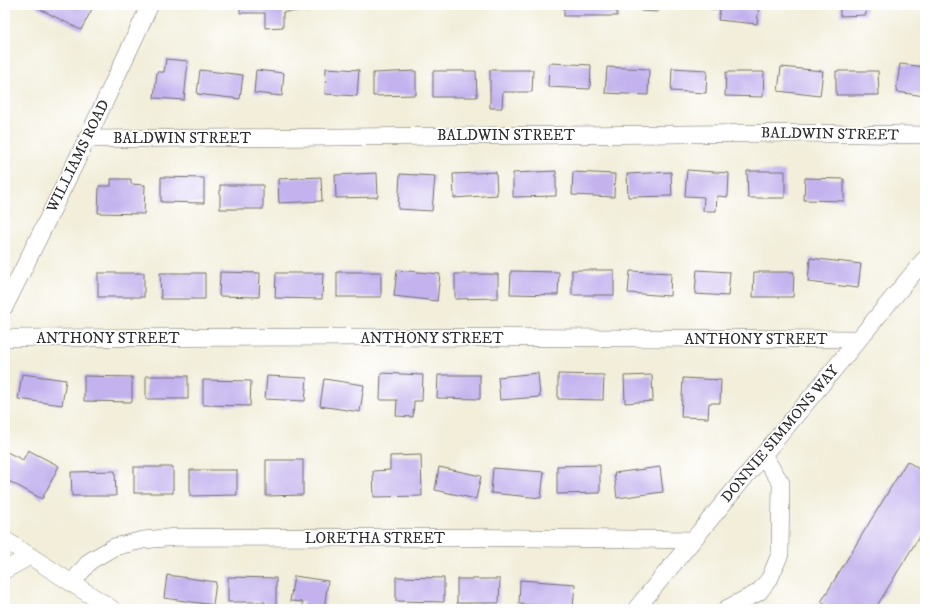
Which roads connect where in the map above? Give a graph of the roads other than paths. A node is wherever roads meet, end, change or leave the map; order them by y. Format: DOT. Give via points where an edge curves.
graph roads {
  1 [pos="150,5"];
  2 [pos="925,135"];
  3 [pos="87,139"];
  4 [pos="925,259"];
  5 [pos="5,306"];
  6 [pos="5,338"];
  7 [pos="859,339"];
  8 [pos="763,455"];
  9 [pos="5,540"];
  10 [pos="692,540"];
  11 [pos="30,556"];
  12 [pos="5,570"];
  13 [pos="72,583"];
  14 [pos="112,609"];
  15 [pos="636,609"];
  16 [pos="726,609"];
  1 -- 3 [label="street, WILLIAMS ROAD"];
  2 -- 3 [label="street, BALDWIN STREET" via="796,133"];
  3 -- 5 [label="street, WILLIAMS ROAD"];
  4 -- 7 [label="street, DONNIE SIMMONS WAY"];
  6 -- 7 [label="street, ANTHONY STREET"];
  7 -- 8 [label="street, DONNIE SIMMONS WAY"];
  8 -- 10 [label="street, DONNIE SIMMONS WAY"];
  8 -- 16 [label="street" via="781,483 780,554 770,578 759,592"];
  9 -- 11 [label="street"];
  10 -- 13 [label="street, LORETHA STREET" via="568,537 176,537 143,540 114,547 90,561"];
  10 -- 15 [label="street, DONNIE SIMMONS WAY"];
  11 -- 12 [label="street"];
  11 -- 13 [label="street"];
  13 -- 14 [label="street"];
}
